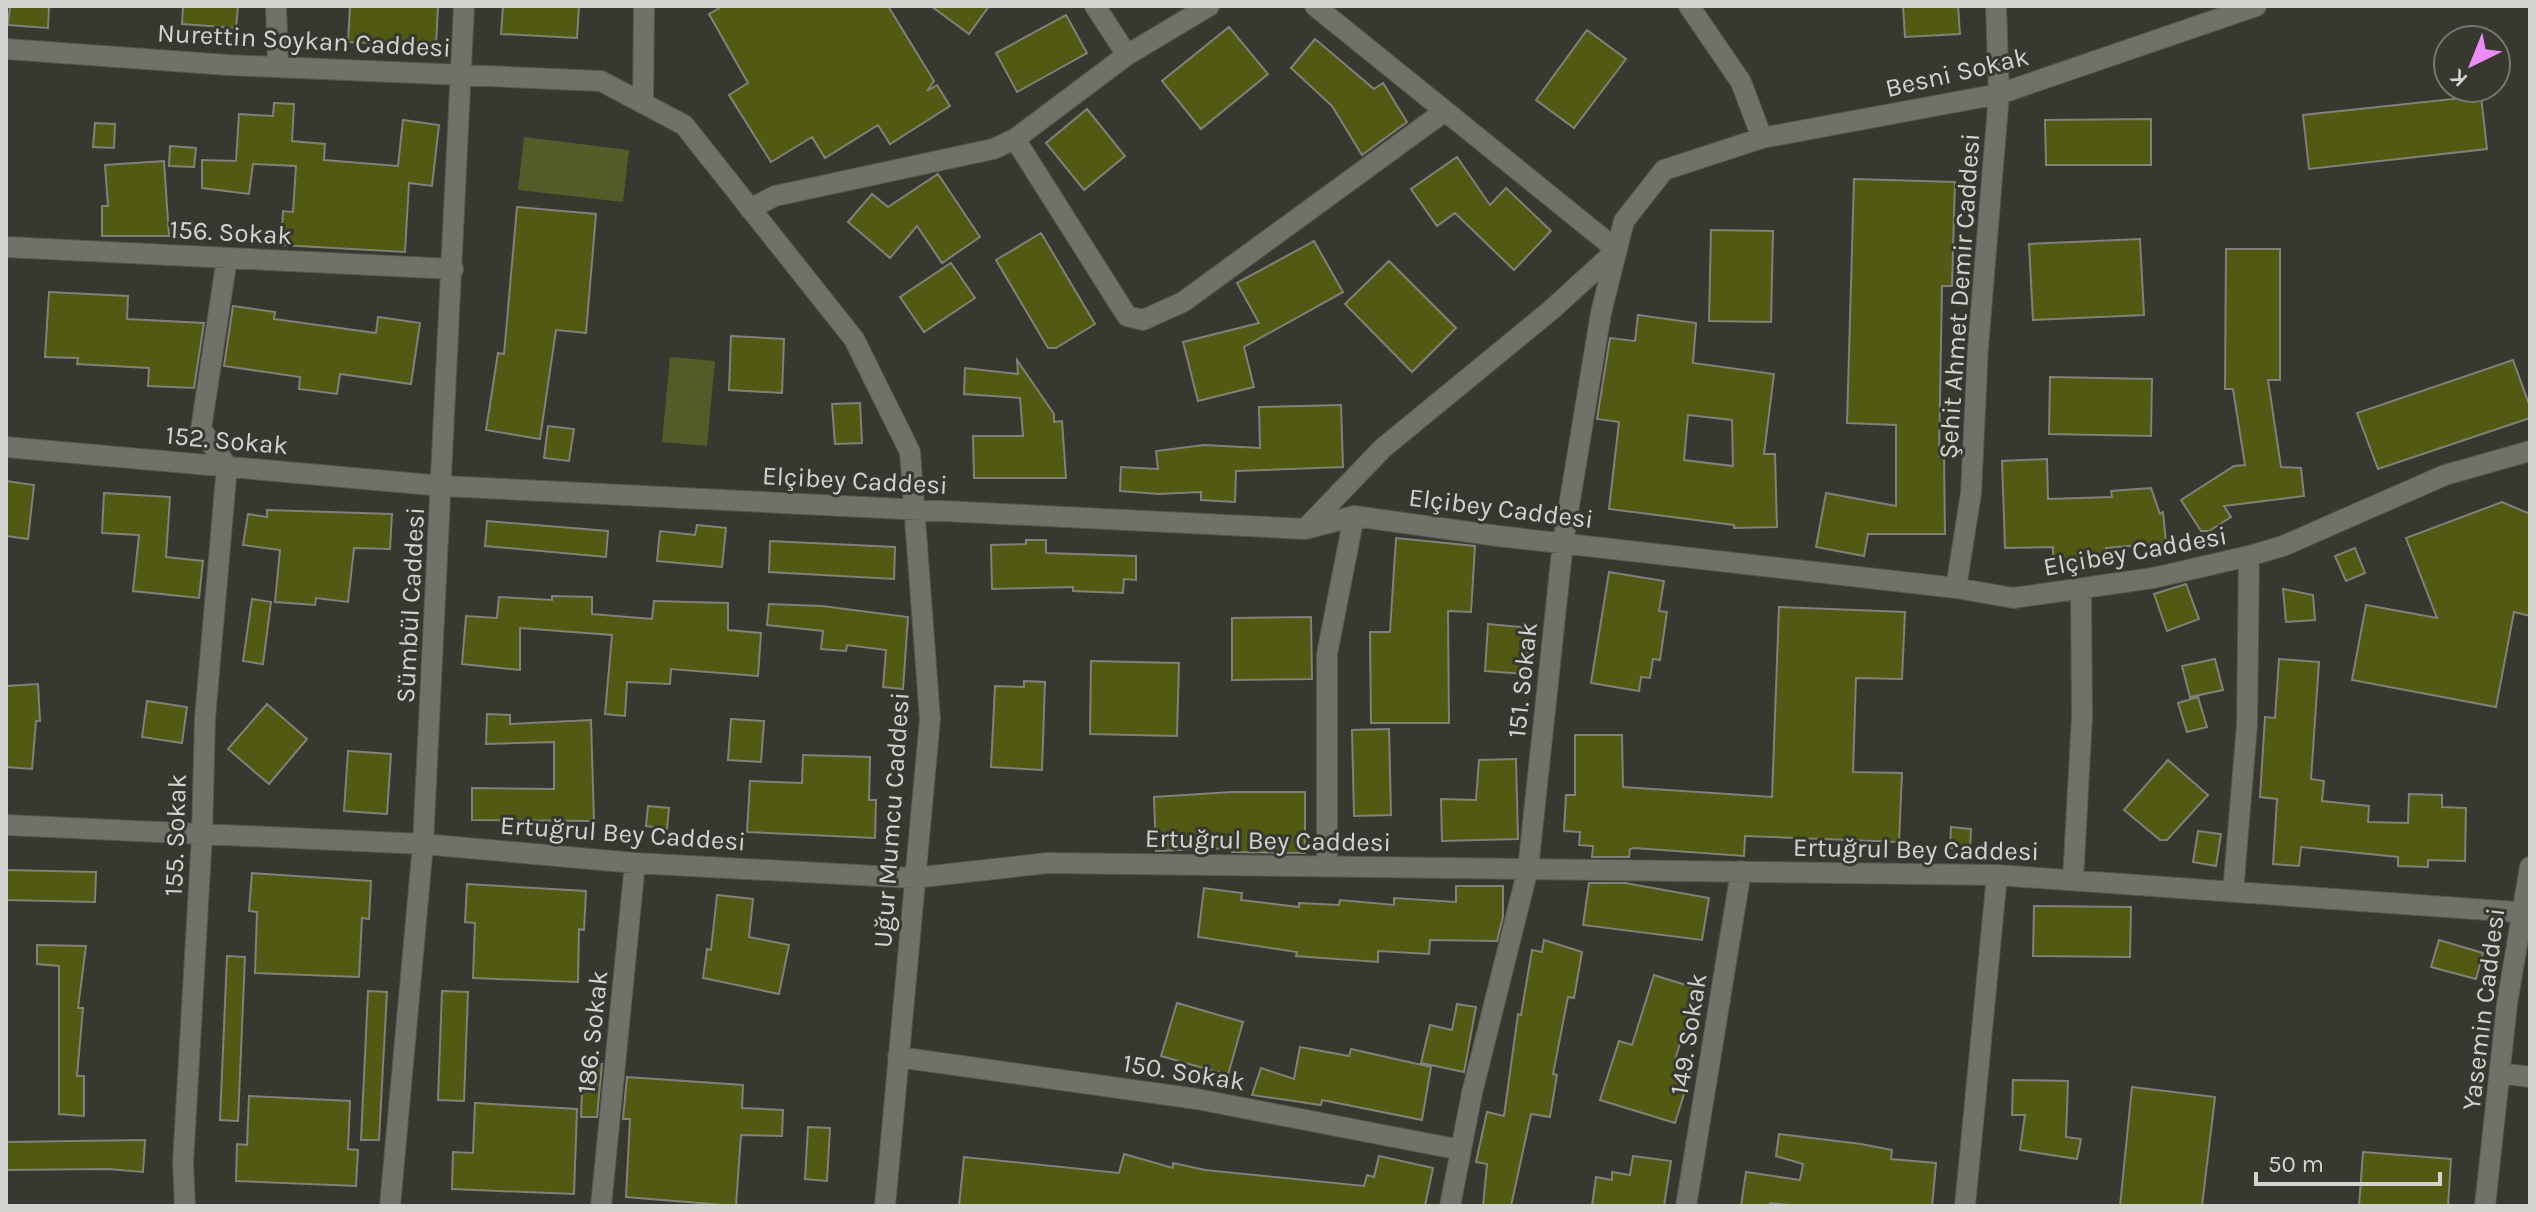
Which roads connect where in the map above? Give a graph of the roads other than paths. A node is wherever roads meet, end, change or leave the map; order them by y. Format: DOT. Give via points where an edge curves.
graph roads {
  1 [pos="276,6"];
  2 [pos="464,6"];
  3 [pos="644,6"];
  4 [pos="1095,6"];
  5 [pos="1209,6"];
  6 [pos="1315,6"];
  7 [pos="1689,6"];
  8 [pos="1996,6"];
  9 [pos="2256,6"];
  10 [pos="6,49"];
  11 [pos="1127,55"];
  12 [pos="278,64"];
  13 [pos="462,74"];
  14 [pos="601,81"];
  15 [pos="1999,94"];
  16 [pos="643,103"];
  17 [pos="1445,111"];
  18 [pos="1762,138"];
  19 [pos="1015,139"];
  20 [pos="1664,170"];
  21 [pos="750,209"];
  22 [pos="6,247"];
  23 [pos="1617,250"];
  24 [pos="227,258"];
  25 [pos="453,269"];
  26 [pos="6,447"];
  27 [pos="2530,451"];
  28 [pos="227,466"];
  29 [pos="443,486"];
  30 [pos="914,509"];
  31 [pos="1354,516"];
  32 [pos="1305,529"];
  33 [pos="1563,542"];
  34 [pos="2249,556"];
  35 [pos="1956,588"];
  36 [pos="2081,589"];
  37 [pos="6,825"];
  38 [pos="202,835"];
  39 [pos="423,844"];
  40 [pos="635,863"];
  41 [pos="1327,866"];
  42 [pos="2530,867"];
  43 [pos="1528,869"];
  44 [pos="1741,871"];
  45 [pos="1997,875"];
  46 [pos="913,878"];
  47 [pos="2073,880"];
  48 [pos="2233,892"];
  49 [pos="2526,913"];
  50 [pos="898,1057"];
  51 [pos="2500,1073"];
  52 [pos="2530,1077"];
  53 [pos="1461,1150"];
  54 [pos="185,1206"];
  55 [pos="390,1206"];
  56 [pos="601,1206"];
  57 [pos="885,1206"];
  58 [pos="1450,1206"];
  59 [pos="1686,1206"];
  60 [pos="1965,1206"];
  61 [pos="2485,1206"];
  1 -- 12 [label="street"];
  2 -- 13 [label="street, Sümbül Caddesi"];
  3 -- 16 [label="street"];
  4 -- 11 [label="street"];
  5 -- 11 [label="street"];
  6 -- 17 [label="street"];
  7 -- 18 [label="street" via="1741,82"];
  8 -- 15 [label="street, Şehit Ahmet Demir Caddesi"];
  9 -- 15 [label="street, Besni Sokak"];
  10 -- 12 [label="street, Nurettin Soykan Caddesi"];
  11 -- 19 [label="street"];
  12 -- 13 [label="street, Nurettin Soykan Caddesi"];
  13 -- 14 [label="street, Nurettin Soykan Caddesi"];
  13 -- 25 [label="street, Sümbül Caddesi"];
  14 -- 16 [label="street, Uğur Mumcu Caddesi"];
  15 -- 18 [label="street, Besni Sokak"];
  15 -- 35 [label="street, Şehit Ahmet Demir Caddesi" via="1971,493"];
  16 -- 21 [label="street, Uğur Mumcu Caddesi" via="684,125"];
  17 -- 19 [label="street" via="1183,302 1143,320 1127,316"];
  17 -- 23 [label="street"];
  18 -- 20 [label="street, Besni Sokak"];
  19 -- 21 [label="street" via="964,157 775,196"];
  20 -- 23 [label="street, 151. Sokak" via="1624,221"];
  21 -- 30 [label="street, Uğur Mumcu Caddesi" via="854,339 910,452"];
  22 -- 24 [label="street, 156. Sokak"];
  23 -- 32 [label="street" via="1383,448"];
  23 -- 33 [label="street, 151. Sokak" via="1601,313"];
  24 -- 25 [label="street, 156. Sokak"];
  24 -- 28 [label="street" via="201,429"];
  25 -- 29 [label="street, Sümbül Caddesi"];
  26 -- 28 [label="street, 152. Sokak"];
  27 -- 34 [label="street, Elçibey Caddesi" via="2445,475"];
  28 -- 29 [label="street, 152. Sokak"];
  28 -- 38 [label="street, 155. Sokak" via="205,718"];
  29 -- 30 [label="street, Elçibey Caddesi"];
  29 -- 39 [label="street, Sümbül Caddesi"];
  30 -- 32 [label="street, Elçibey Caddesi"];
  30 -- 46 [label="street, Uğur Mumcu Caddesi" via="930,719"];
  31 -- 32 [label="street, Elçibey Caddesi"];
  31 -- 33 [label="street, Elçibey Caddesi"];
  31 -- 41 [label="street" via="1327,654"];
  33 -- 35 [label="street, Elçibey Caddesi"];
  33 -- 43 [label="street, 151. Sokak"];
  34 -- 36 [label="street, Elçibey Caddesi"];
  34 -- 48 [label="street" via="2247,725"];
  35 -- 36 [label="street, Elçibey Caddesi" via="2013,598"];
  36 -- 47 [label="street" via="2082,717"];
  37 -- 38 [label="street, Ertuğrul Bey Caddesi"];
  38 -- 39 [label="street, Ertuğrul Bey Caddesi"];
  38 -- 54 [label="street, 155. Sokak"];
  39 -- 40 [label="street, Ertuğrul Bey Caddesi"];
  39 -- 55 [label="street, Sümbül Caddesi"];
  40 -- 46 [label="street, Ertuğrul Bey Caddesi"];
  40 -- 56 [label="street, 186. Sokak"];
  41 -- 43 [label="street, Ertuğrul Bey Caddesi"];
  41 -- 46 [label="street, Ertuğrul Bey Caddesi" via="1048,863"];
  42 -- 49 [label="street, Yasemin Caddesi"];
  43 -- 44 [label="street, Ertuğrul Bey Caddesi"];
  43 -- 53 [label="street, 151. Sokak"];
  44 -- 45 [label="street, Ertuğrul Bey Caddesi"];
  44 -- 59 [label="street, 149. Sokak"];
  45 -- 47 [label="street, Ertuğrul Bey Caddesi"];
  45 -- 60 [label="street"];
  46 -- 50 [label="street, Uğur Mumcu Caddesi"];
  47 -- 48 [label="street, Ertuğrul Bey Caddesi"];
  48 -- 49 [label="street, Ertuğrul Bey Caddesi"];
  49 -- 51 [label="street, Yasemin Caddesi"];
  50 -- 53 [label="street, 150. Sokak" via="1197,1099"];
  50 -- 57 [label="street, Uğur Mumcu Caddesi"];
  51 -- 52 [label="street"];
  51 -- 61 [label="street, Yasemin Caddesi"];
  53 -- 58 [label="street, 151. Sokak"];
}
